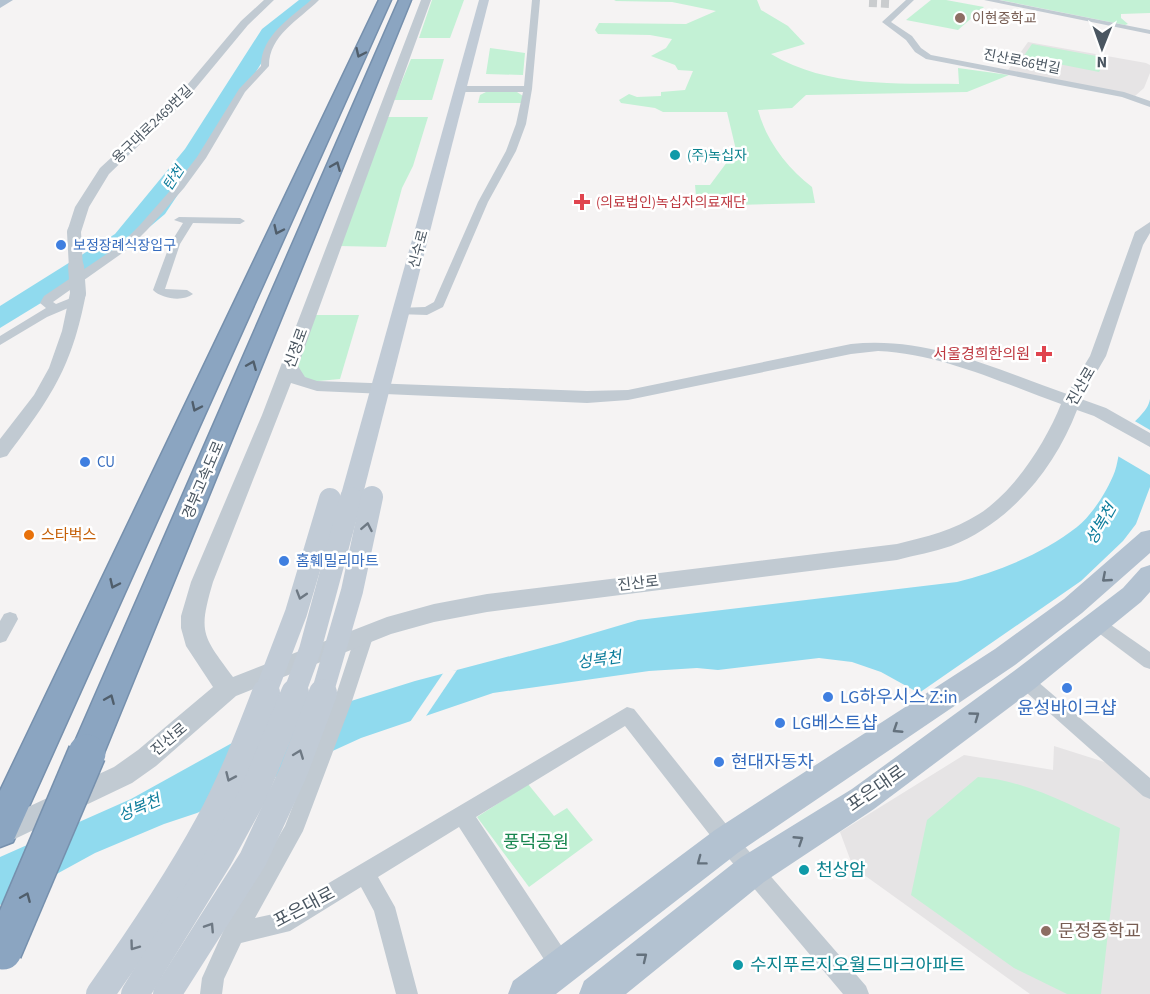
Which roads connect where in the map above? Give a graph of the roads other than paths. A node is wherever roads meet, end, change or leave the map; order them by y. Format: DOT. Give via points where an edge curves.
graph roads {
  1 [pos="7,0"];
  2 [pos="269,0"];
  3 [pos="315,0"];
  4 [pos="385,0"];
  5 [pos="405,0"];
  6 [pos="426,0"];
  7 [pos="484,0"];
  8 [pos="536,0"];
  9 [pos="910,0"];
  10 [pos="988,0"];
  11 [pos="0,5"];
  12 [pos="1150,32"];
  13 [pos="461,89"];
  14 [pos="528,89"];
  15 [pos="1150,104"];
  16 [pos="240,221"];
  17 [pos="1150,226"];
  18 [pos="187,294"];
  19 [pos="77,297"];
  20 [pos="54,308"];
  21 [pos="401,311"];
  22 [pos="0,341"];
  23 [pos="290,365"];
  24 [pos="335,387"];
  25 [pos="381,389"];
  26 [pos="1071,401"];
  27 [pos="271,415"];
  28 [pos="368,436"];
  29 [pos="1150,441"];
  30 [pos="0,452"];
  31 [pos="351,498"];
  32 [pos="1150,539"];
  33 [pos="1150,575"];
  34 [pos="10,619"];
  35 [pos="1098,623"];
  36 [pos="0,636"];
  37 [pos="363,643"];
  38 [pos="1150,662"];
  39 [pos="1024,680"];
  40 [pos="228,689"];
  41 [pos="1150,790"];
  42 [pos="462,814"];
  43 [pos="0,832"];
  44 [pos="727,841"];
  45 [pos="752,870"];
  46 [pos="364,873"];
  47 [pos="234,933"];
  48 [pos="2,955"];
  49 [pos="562,968"];
  50 [pos="100,994"];
  51 [pos="135,994"];
  52 [pos="167,994"];
  53 [pos="211,994"];
  54 [pos="407,994"];
  55 [pos="526,994"];
  56 [pos="597,994"];
  57 [pos="858,994"];
  1 -- 11 [label="main road"];
  2 -- 19 [label="street, 용구대로2469번길, bridge" via="238,28 182,99 97,178 74,232"];
  3 -- 20 [label="street" via="278,32 264,54 265,66 242,91 180,186 124,247 48,299 46,303"];
  4 -- 43 [label="highway, one-way"];
  48 -- 5 [label="highway, 경부고속도로, one-way, bridge"];
  6 -- 23 [label="street, 신정로"];
  7 -- 13 [label="main road, 신수로"];
  8 -- 14 [label="street"];
  9 -- 15 [label="street, 진산로66번길" via="887,24 909,38 922,53 936,59 1124,95"];
  10 -- 12 [label="street"];
  13 -- 14 [label="street"];
  13 -- 21 [label="main road, 신수로"];
  14 -- 21 [label="street" via="514,143 483,202 439,304 427,311"];
  16 -- 18 [label="street" via="185,220 159,290"];
  17 -- 26 [label="street, 진산로" via="1136,245 1098,356"];
  19 -- 20 [label="street"];
  19 -- 30 [label="street" via="63,352 46,390"];
  20 -- 22 [label="street"];
  21 -- 25 [label="main road, 신수로"];
  23 -- 24 [label="street" via="291,375 304,384"];
  23 -- 27 [label="street, 신정로"];
  24 -- 25 [label="street"];
  24 -- 27 [label="street" via="304,393 281,404"];
  25 -- 26 [label="street" via="628,395 878,345 940,355"];
  25 -- 28 [label="main road, 신수로"];
  26 -- 29 [label="street" via="1100,412"];
  26 -- 37 [label="street, 진산로" via="1041,462 1006,502 987,519 945,540 897,552 487,603 434,613"];
  27 -- 40 [label="street, 신정로" via="202,582 192,616 197,646"];
  28 -- 31 [label="main road"];
  28 -- 31 [label="main road"];
  31 -- 50 [label="main road, one-way, bridge" via="296,613 249,736 210,822 148,927"];
  31 -- 51 [label="main road, bridge" via="307,659 254,793"];
  52 -- 31 [label="main road, one-way, bridge" via="251,862 280,806 319,701 340,636"];
  32 -- 44 [label="main road, one-way" via="1073,606 1005,657"];
  33 -- 35 [label="main road, 포은대로"];
  34 -- 36 [label="street"];
  35 -- 38 [label="street"];
  35 -- 39 [label="main road, 포은대로"];
  37 -- 40 [label="street, 진산로"];
  37 -- 47 [label="street" via="293,831"];
  39 -- 41 [label="street"];
  45 -- 39 [label="main road, 포은대로, one-way" via="863,799"];
  40 -- 43 [label="street, 진산로" via="123,775"];
  42 -- 44 [label="street, 포은대로" via="627,715"];
  42 -- 46 [label="street, 포은대로"];
  42 -- 49 [label="street"];
  44 -- 45 [label="street"];
  44 -- 49 [label="main road, one-way"];
  56 -- 45 [label="main road, 포은대로, one-way"];
  45 -- 57 [label="street"];
  46 -- 47 [label="street, 포은대로" via="282,922"];
  46 -- 54 [label="street" via="384,908"];
  47 -- 53 [label="street" via="213,978"];
  49 -- 55 [label="main road"];
}
